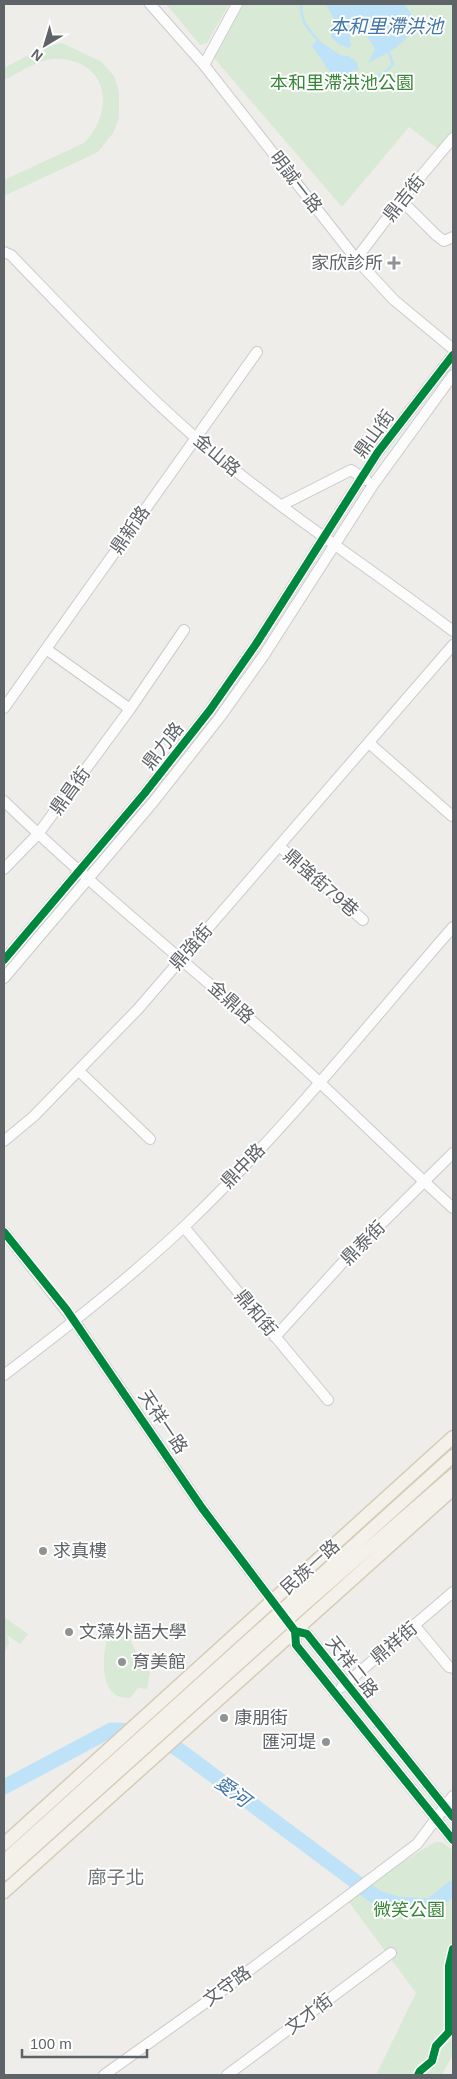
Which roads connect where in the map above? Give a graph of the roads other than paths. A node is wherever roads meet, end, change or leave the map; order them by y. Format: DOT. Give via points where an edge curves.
graph roads {
  1 [pos="150,4"];
  2 [pos="237,4"];
  3 [pos="204,65"];
  4 [pos="453,138"];
  5 [pos="401,200"];
  6 [pos="453,237"];
  7 [pos="4,252"];
  8 [pos="356,258"];
  9 [pos="453,349"];
  10 [pos="257,352"];
  11 [pos="453,355"];
  12 [pos="453,375"];
  13 [pos="196,438"];
  14 [pos="362,478"];
  15 [pos="373,485"];
  16 [pos="282,505"];
  17 [pos="325,536"];
  18 [pos="336,544"];
  19 [pos="184,630"];
  20 [pos="453,631"];
  21 [pos="453,645"];
  22 [pos="46,649"];
  23 [pos="4,708"];
  24 [pos="130,709"];
  25 [pos="369,743"];
  26 [pos="4,802"];
  27 [pos="452,816"];
  28 [pos="38,834"];
  29 [pos="279,846"];
  30 [pos="79,869"];
  31 [pos="4,870"];
  32 [pos="88,878"];
  33 [pos="363,920"];
  34 [pos="453,927"];
  35 [pos="182,958"];
  36 [pos="4,960"];
  37 [pos="4,978"];
  38 [pos="79,1071"];
  39 [pos="319,1081"];
  40 [pos="150,1139"];
  41 [pos="4,1141"];
  42 [pos="453,1153"];
  43 [pos="425,1182"];
  44 [pos="453,1208"];
  45 [pos="184,1227"];
  46 [pos="4,1232"];
  47 [pos="75,1322"];
  48 [pos="275,1337"];
  49 [pos="4,1375"];
  50 [pos="328,1400"];
  51 [pos="453,1437"];
  52 [pos="453,1456"];
  53 [pos="453,1475"];
  54 [pos="453,1489"];
  55 [pos="453,1592"];
  56 [pos="279,1611"];
  57 [pos="415,1626"];
  58 [pos="295,1631"];
  59 [pos="453,1668"];
  60 [pos="346,1684"];
  61 [pos="334,1694"];
  62 [pos="173,1722"];
  63 [pos="184,1731"];
  64 [pos="136,1741"];
  65 [pos="453,1796"];
  66 [pos="446,1808"];
  67 [pos="453,1817"];
  68 [pos="437,1820"];
  69 [pos="453,1840"];
  70 [pos="4,1844"];
  71 [pos="4,1861"];
  72 [pos="4,1874"];
  73 [pos="4,1892"];
  74 [pos="391,1953"];
  75 [pos="104,2075"];
  76 [pos="227,2075"];
  1 -- 3 [label="street, 明誠一路"];
  2 -- 3 [label="street"];
  3 -- 8 [label="street, 明誠一路"];
  4 -- 5 [label="street, 鼎吉街"];
  5 -- 6 [label="street" via="444,241"];
  5 -- 8 [label="street, 鼎吉街"];
  7 -- 13 [label="street, 金山路" via="11,255 84,332"];
  8 -- 9 [label="street, 明誠一路" via="394,300"];
  10 -- 13 [label="street, 鼎新路"];
  11 -- 14 [label="street, 鼎山街"];
  12 -- 15 [label="street, 鼎山街"];
  13 -- 16 [label="street, 金山路"];
  13 -- 22 [label="street, 鼎新路"];
  14 -- 15 [label="street, 鼎山街"];
  14 -- 16 [label="street, 鼎山街" via="351,470"];
  14 -- 17 [label="street, 鼎山街"];
  15 -- 18 [label="street, 鼎山街"];
  16 -- 17 [label="street, 金山路"];
  17 -- 18 [label="street, 金山路"];
  17 -- 30 [label="street, 鼎力路" via="210,710"];
  18 -- 20 [label="street, 金山路"];
  18 -- 32 [label="street, 鼎力路" via="220,717"];
  19 -- 24 [label="street, 鼎昌街"];
  21 -- 25 [label="street, 鼎強街"];
  22 -- 23 [label="street, 鼎新路"];
  22 -- 24 [label="street"];
  24 -- 28 [label="street, 鼎昌街"];
  25 -- 27 [label="street"];
  25 -- 29 [label="street, 鼎強街"];
  26 -- 28 [label="street, 金鼎路"];
  28 -- 30 [label="street, 金鼎路"];
  28 -- 31 [label="street, 鼎昌街"];
  29 -- 33 [label="street, 鼎強街79巷"];
  29 -- 35 [label="street, 鼎強街"];
  30 -- 32 [label="street, 金鼎路"];
  30 -- 36 [label="street, 鼎力路"];
  32 -- 35 [label="street, 金鼎路"];
  32 -- 37 [label="street, 鼎力路"];
  34 -- 39 [label="street, 鼎中路"];
  35 -- 38 [label="street, 鼎強街"];
  35 -- 39 [label="street, 金鼎路"];
  38 -- 40 [label="street"];
  38 -- 41 [label="street, 鼎強街"];
  39 -- 43 [label="street, 金鼎路"];
  39 -- 45 [label="street, 鼎中路" via="262,1147"];
  42 -- 43 [label="street, 鼎泰街"];
  43 -- 44 [label="street, 金鼎路"];
  43 -- 48 [label="street, 鼎泰街" via="344,1261"];
  45 -- 47 [label="street, 鼎中路"];
  45 -- 48 [label="street, 鼎和街"];
  46 -- 47 [label="street, 天祥一路"];
  47 -- 49 [label="street, 鼎中路"];
  47 -- 56 [label="street, 天祥一路" via="202,1508"];
  48 -- 50 [label="street, 鼎和街"];
  51 -- 56 [label="main road, 民族一路"];
  52 -- 56 [label="main road, 民族一路"];
  53 -- 56 [label="main road, 民族一路"];
  54 -- 58 [label="main road"];
  55 -- 57 [label="street, 鼎祥街"];
  56 -- 58 [label="street, 天祥一路"];
  56 -- 62 [label="main road, 民族一路"];
  56 -- 64 [label="main road, 民族一路" via="151,1720"];
  57 -- 59 [label="street"];
  57 -- 60 [label="street, 鼎祥街"];
  58 -- 60 [label="street, 天祥二路" via="307,1634"];
  58 -- 61 [label="street, 天祥二路" via="296,1645"];
  58 -- 63 [label="main road"];
  60 -- 61 [label="street, 鼎祥街"];
  60 -- 66 [label="street, 天祥二路"];
  61 -- 68 [label="street, 天祥二路"];
  62 -- 63 [label="main road"];
  62 -- 64 [label="main road, 民族一路"];
  63 -- 73 [label="main road"];
  64 -- 70 [label="main road"];
  64 -- 71 [label="main road"];
  64 -- 72 [label="main road"];
  65 -- 66 [label="street"];
  66 -- 67 [label="street, 天祥二路"];
  66 -- 68 [label="street"];
  68 -- 69 [label="street, 天祥二路"];
  68 -- 75 [label="street, 文守路" via="416,1844 376,1876"];
  74 -- 76 [label="street, 文才街"];
}
